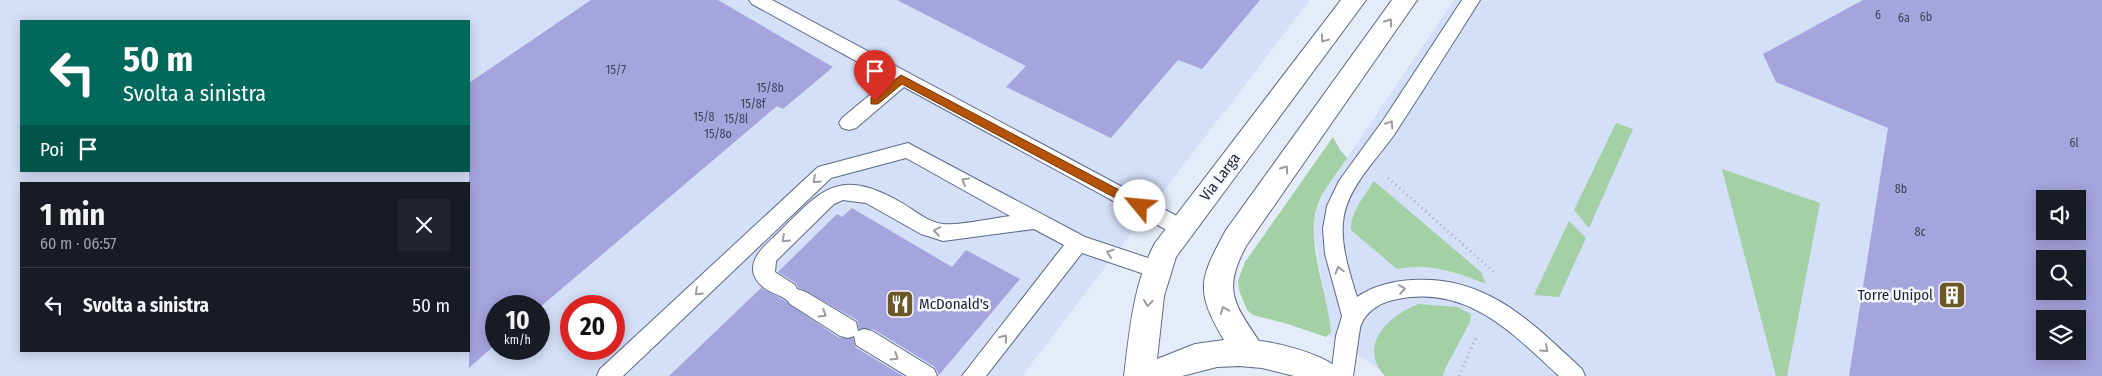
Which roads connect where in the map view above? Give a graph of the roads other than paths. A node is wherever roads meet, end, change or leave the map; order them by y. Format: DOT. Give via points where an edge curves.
graph roads {
  1 [pos="758,0"];
  2 [pos="1354,0"];
  3 [pos="1405,0"];
  4 [pos="1471,0"];
  5 [pos="901,79"];
  6 [pos="848,123"];
  7 [pos="1037,220"];
  8 [pos="1181,228"];
  9 [pos="1078,243"];
  10 [pos="1156,269"];
  11 [pos="1353,317"];
  12 [pos="1249,352"];
  13 [pos="608,376"];
  14 [pos="926,376"];
  15 [pos="973,376"];
  16 [pos="1140,376"];
  17 [pos="1154,376"];
  18 [pos="1325,376"];
  19 [pos="1342,376"];
  20 [pos="1574,376"];
  1 -- 5 [label="lane"];
  2 -- 8 [label="main road, Via Larga, one-way"];
  12 -- 3 [label="main road, one-way" via="1224,313 1217,290 1219,270 1236,238"];
  11 -- 4 [label="lane, one-way" via="1337,263 1333,238 1335,214 1344,190"];
  5 -- 6 [label="lane"];
  5 -- 8 [label="lane"];
  7 -- 9 [label="lane"];
  7 -- 13 [label="lane, one-way" via="908,150 825,172"];
  7 -- 14 [label="lane, one-way" via="943,233 928,230 879,201 856,192 839,192 827,198 767,256 762,266 768,280"];
  8 -- 10 [label="main road, Via Larga"];
  10 -- 9 [label="lane, one-way"];
  15 -- 9 [label="lane, one-way"];
  10 -- 16 [label="main road, Via Larga, one-way" via="1149,295"];
  11 -- 19 [label="lane"];
  11 -- 20 [label="lane, one-way" via="1373,297 1391,291 1439,286 1456,290 1480,299 1504,314"];
  12 -- 17 [label="main road" via="1218,353 1189,359"];
  12 -- 18 [label="main road" via="1312,368"];
}
